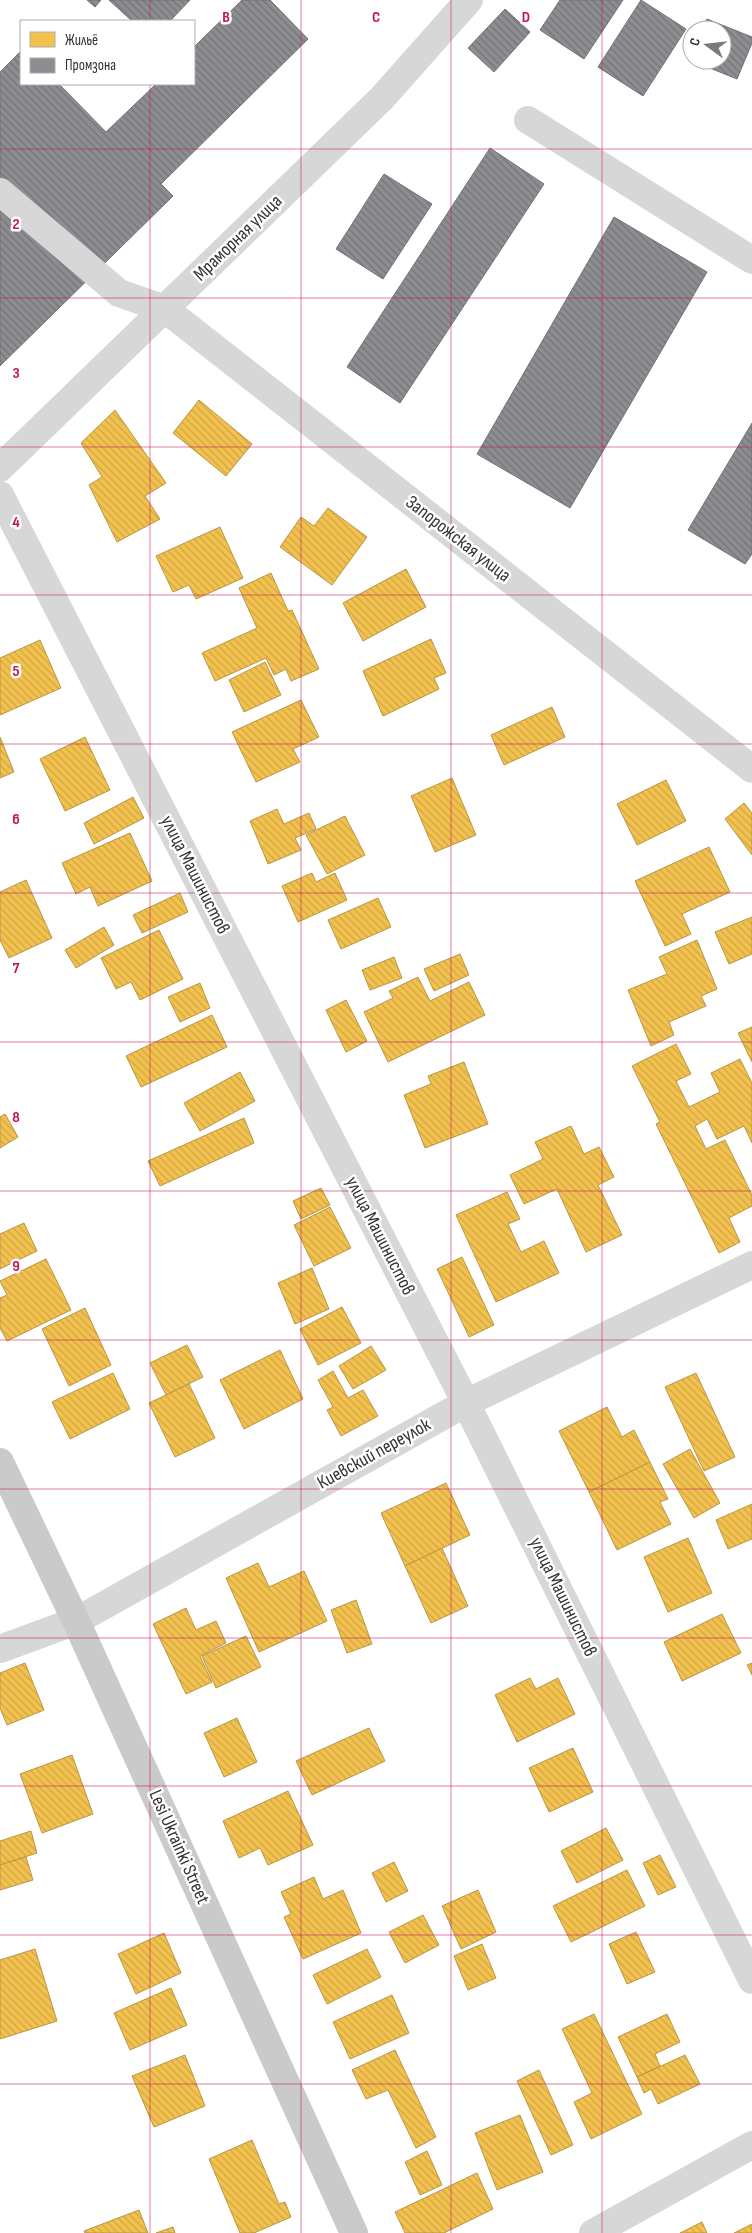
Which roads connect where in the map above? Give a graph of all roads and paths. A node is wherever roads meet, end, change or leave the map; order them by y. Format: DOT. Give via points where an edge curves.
graph roads {
  1 [pos="469,0"];
  2 [pos="528,120"];
  3 [pos="0,192"];
  4 [pos="752,260"];
  5 [pos="165,309"];
  6 [pos="0,468"];
  7 [pos="0,496"];
  8 [pos="752,769"];
  9 [pos="752,1265"];
  10 [pos="466,1403"];
  11 [pos="0,1462"];
  12 [pos="76,1621"];
  13 [pos="0,1648"];
  14 [pos="752,1980"];
  15 [pos="752,2145"];
  16 [pos="354,2233"];
  17 [pos="593,2233"];
  1 -- 5 [label="street, Мраморная улица" via="382,98"];
  2 -- 4 [label="street"];
  3 -- 5 [label="street, Запорожская улица" via="119,293"];
  5 -- 6 [label="street, Мраморная улица"];
  5 -- 8 [label="street, Запорожская улица"];
  7 -- 10 [label="street, улица Машинистов"];
  9 -- 10 [label="street, Киевский переулок"];
  10 -- 12 [label="street, Киевский переулок"];
  10 -- 14 [label="street, улица Машинистов"];
  11 -- 12 [label="main road, Lesi Ukrainki Street"];
  12 -- 13 [label="street, Киевский переулок"];
  12 -- 16 [label="main road, Lesi Ukrainki Street"];
  15 -- 17 [label="street"];
}
